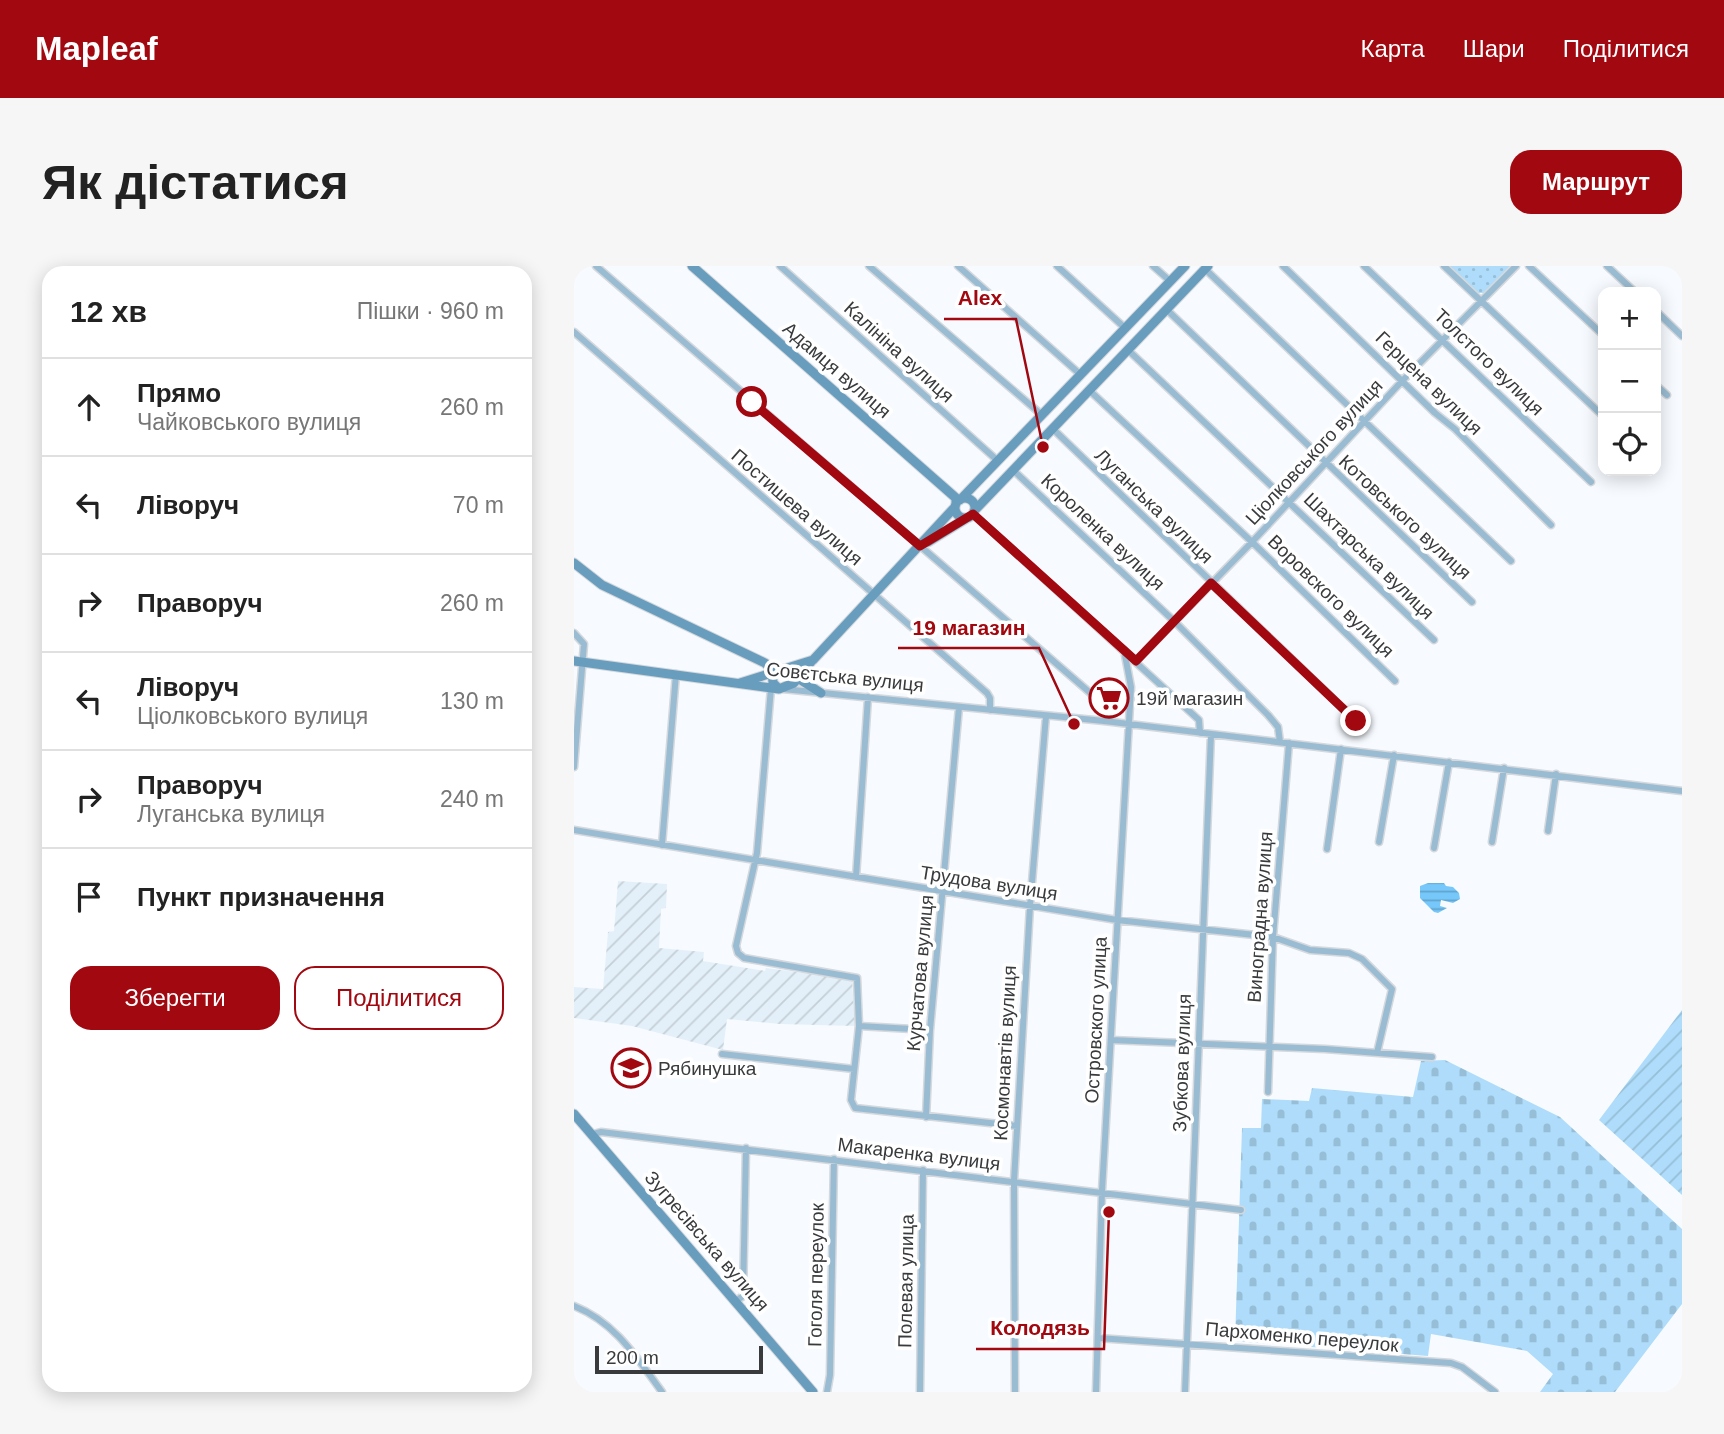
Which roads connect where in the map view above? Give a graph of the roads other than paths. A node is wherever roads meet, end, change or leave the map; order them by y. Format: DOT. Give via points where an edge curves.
graph roads {
  1 [pos="578,266"];
  2 [pos="596,266"];
  3 [pos="692,266"];
  4 [pos="780,266"];
  5 [pos="869,266"];
  6 [pos="958,266"];
  7 [pos="1056,266"];
  8 [pos="1153,266"];
  9 [pos="1185,266"];
  10 [pos="1283,266"];
  11 [pos="1364,266"];
  12 [pos="1444,266"];
  13 [pos="1516,266"];
  14 [pos="1530,266"];
  15 [pos="1607,266"];
  16 [pos="1206,267"];
  17 [pos="574,271"];
  18 [pos="1170,281"];
  19 [pos="1630,287"];
  20 [pos="1482,301"];
  21 [pos="1166,309"];
  22 [pos="1661,317"];
  23 [pos="1125,328"];
  24 [pos="1598,330"];
  25 [pos="574,332"];
  26 [pos="1682,336"];
  27 [pos="1444,341"];
  28 [pos="1128,350"];
  29 [pos="1081,375"];
  30 [pos="1403,380"];
  31 [pos="1661,390"];
  32 [pos="1090,391"];
  33 [pos="1667,395"];
  34 [pos="1600,413"];
  35 [pos="1042,415"];
  36 [pos="1366,422"];
  37 [pos="1053,429"];
  38 [pos="998,461"];
  39 [pos="1326,463"];
  40 [pos="1013,470"];
  41 [pos="1591,482"];
  42 [pos="1289,502"];
  43 [pos="957,503"];
  44 [pos="972,514"];
  45 [pos="1551,525"];
  46 [pos="1252,542"];
  47 [pos="920,546"];
  48 [pos="1511,561"];
  49 [pos="574,563"];
  50 [pos="1211,583"];
  51 [pos="873,594"];
  52 [pos="1472,602"];
  53 [pos="1174,621"];
  54 [pos="574,633"];
  55 [pos="1434,640"];
  56 [pos="1124,650"];
  57 [pos="813,660"];
  58 [pos="1136,661"];
  59 [pos="578,662"];
  60 [pos="778,672"];
  61 [pos="676,674"];
  62 [pos="798,679"];
  63 [pos="1395,681"];
  64 [pos="740,683"];
  65 [pos="775,688"];
  66 [pos="821,693"];
  67 [pos="868,697"];
  68 [pos="1130,700"];
  69 [pos="959,707"];
  70 [pos="990,710"];
  71 [pos="1113,714"];
  72 [pos="1046,716"];
  73 [pos="1104,721"];
  74 [pos="1356,721"];
  75 [pos="1129,725"];
  76 [pos="1200,733"];
  77 [pos="1211,734"];
  78 [pos="1280,742"];
  79 [pos="1289,743"];
  80 [pos="1127,747"];
  81 [pos="1341,749"];
  82 [pos="1394,755"];
  83 [pos="1449,762"];
  84 [pos="574,767"];
  85 [pos="1504,768"];
  86 [pos="1556,774"];
  87 [pos="1682,791"];
  88 [pos="574,830"];
  89 [pos="1548,831"];
  90 [pos="1379,842"];
  91 [pos="1492,842"];
  92 [pos="662,845"];
  93 [pos="1434,848"];
  94 [pos="1327,849"];
  95 [pos="754,860"];
  96 [pos="856,877"];
  97 [pos="942,891"];
  98 [pos="1030,906"];
  99 [pos="1117,920"];
  100 [pos="1203,930"];
  101 [pos="1273,937"];
  102 [pos="859,1026"];
  103 [pos="930,1030"];
  104 [pos="1111,1040"];
  105 [pos="1198,1044"];
  106 [pos="1269,1046"];
  107 [pos="1377,1053"];
  108 [pos="722,1054"];
  109 [pos="1432,1057"];
  110 [pos="854,1069"];
  111 [pos="1268,1092"];
  112 [pos="574,1114"];
  113 [pos="926,1116"];
  114 [pos="1017,1126"];
  115 [pos="593,1135"];
  116 [pos="746,1148"];
  117 [pos="834,1159"];
  118 [pos="923,1170"];
  119 [pos="1014,1181"];
  120 [pos="1102,1191"];
  121 [pos="1192,1202"];
  122 [pos="1241,1210"];
  123 [pos="736,1301"];
  124 [pos="574,1306"];
  125 [pos="1098,1338"];
  126 [pos="1187,1343"];
  127 [pos="662,1392"];
  128 [pos="813,1392"];
  129 [pos="827,1392"];
  130 [pos="920,1392"];
  131 [pos="1015,1392"];
  132 [pos="1096,1392"];
  133 [pos="1185,1392"];
  134 [pos="1495,1392"];
  1 -- 17 [label="street"];
  2 -- 47 [label="street"];
  3 -- 43 [label="street, Адамця вулиця"];
  4 -- 38 [label="street, Калініна вулиця"];
  5 -- 35 [label="street"];
  6 -- 29 [label="street"];
  7 -- 23 [label="street"];
  8 -- 18 [label="street"];
  9 -- 18 [label="street"];
  10 -- 30 [label="street, Герцена вулиця"];
  11 -- 27 [label="street, Толстого вулиця"];
  12 -- 20 [label="street"];
  13 -- 20 [label="street, Ціолковського вулиця"];
  14 -- 24 [label="street"];
  15 -- 19 [label="street"];
  16 -- 21 [label="street"];
  16 -- 36 [label="street"];
  18 -- 23 [label="street"];
  20 -- 27 [label="street, Ціолковського вулиця"];
  20 -- 34 [label="street"];
  21 -- 28 [label="street"];
  21 -- 39 [label="street, Котовського вулиця"];
  22 -- 26 [label="street"];
  23 -- 29 [label="street"];
  25 -- 51 [label="street, Постишева вулиця"];
  27 -- 30 [label="street, Ціолковського вулиця"];
  27 -- 41 [label="street, Толстого вулиця"];
  28 -- 32 [label="street"];
  28 -- 42 [label="street, Шахтарська вулиця"];
  29 -- 35 [label="street"];
  30 -- 36 [label="street, Ціолковського вулиця"];
  30 -- 45 [label="street, Герцена вулиця"];
  31 -- 33 [label="street"];
  32 -- 37 [label="street"];
  32 -- 46 [label="street, Воровского вулиця"];
  35 -- 38 [label="street"];
  36 -- 39 [label="street, Ціолковського вулиця"];
  36 -- 48 [label="street"];
  37 -- 40 [label="street"];
  37 -- 50 [label="street, Луганська вулиця"];
  38 -- 43 [label="street"];
  39 -- 42 [label="street, Ціолковського вулиця"];
  39 -- 52 [label="street, Котовського вулиця"];
  40 -- 44 [label="street"];
  40 -- 53 [label="street, Короленка вулиця"];
  42 -- 46 [label="street, Ціолковського вулиця"];
  42 -- 55 [label="street, Шахтарська вулиця"];
  43 -- 44 [label="street" via="958,516"];
  43 -- 44 [label="street" via="971,500 975,505"];
  43 -- 47 [label="street"];
  44 -- 47 [label="street"];
  44 -- 56 [label="street"];
  46 -- 50 [label="street, Ціолковського вулиця"];
  46 -- 63 [label="street, Воровского вулиця"];
  47 -- 51 [label="street"];
  47 -- 71 [label="street"];
  49 -- 60 [label="street" via="602,586"];
  50 -- 53 [label="street, Ціолковського вулиця"];
  50 -- 74 [label="street, Луганська вулиця"];
  51 -- 57 [label="street"];
  51 -- 70 [label="street, Постишева вулиця" via="987,693"];
  53 -- 58 [label="street, Ціолковського вулиця"];
  53 -- 78 [label="street, Короленка вулиця" via="1268,715 1278,727"];
  54 -- 59 [label="street" via="584,644"];
  56 -- 58 [label="street"];
  56 -- 68 [label="street, Островского улица"];
  57 -- 60 [label="street"];
  57 -- 62 [label="street"];
  58 -- 76 [label="street" via="1199,720"];
  59 -- 61 [label="street, Совєтська вулиця"];
  59 -- 84 [label="street"];
  60 -- 62 [label="street"];
  60 -- 64 [label="street"];
  60 -- 65 [label="street"];
  61 -- 64 [label="street, Совєтська вулиця"];
  61 -- 92 [label="street"];
  62 -- 65 [label="street" via="789,687"];
  62 -- 66 [label="street"];
  64 -- 65 [label="street, Совєтська вулиця"];
  65 -- 66 [label="street, Совєтська вулиця"];
  65 -- 95 [label="street"];
  66 -- 67 [label="street, Совєтська вулиця"];
  67 -- 69 [label="street, Совєтська вулиця"];
  67 -- 96 [label="street"];
  68 -- 71 [label="street" via="1125,710"];
  68 -- 75 [label="street, Островского улица"];
  69 -- 70 [label="street, Совєтська вулиця"];
  69 -- 97 [label="street, Курчатова вулиця"];
  70 -- 72 [label="street, Совєтська вулиця"];
  71 -- 73 [label="street"];
  72 -- 73 [label="street, Совєтська вулиця"];
  72 -- 98 [label="street, Космонавтів вулиця"];
  73 -- 75 [label="street, Совєтська вулиця"];
  73 -- 80 [label="street" via="1123,731"];
  75 -- 76 [label="street, Совєтська вулиця"];
  75 -- 80 [label="street, Островского улица"];
  76 -- 77 [label="street, Совєтська вулиця"];
  77 -- 78 [label="street, Совєтська вулиця"];
  77 -- 100 [label="street, Зубкова вулиця"];
  78 -- 79 [label="street, Совєтська вулиця"];
  79 -- 81 [label="street, Совєтська вулиця"];
  79 -- 101 [label="street, Виноградна вулиця"];
  80 -- 99 [label="street, Островского улица"];
  81 -- 82 [label="street, Совєтська вулиця"];
  81 -- 94 [label="street"];
  82 -- 83 [label="street, Совєтська вулиця"];
  82 -- 90 [label="street"];
  83 -- 85 [label="street, Совєтська вулиця"];
  83 -- 93 [label="street"];
  85 -- 86 [label="street, Совєтська вулиця"];
  85 -- 91 [label="street"];
  86 -- 87 [label="street, Совєтська вулиця"];
  86 -- 89 [label="street"];
  88 -- 92 [label="street, Трудова вулиця"];
  92 -- 95 [label="street, Трудова вулиця"];
  95 -- 96 [label="street, Трудова вулиця"];
  95 -- 102 [label="street" via="738,953 744,958 857,978"];
  96 -- 97 [label="street, Трудова вулиця"];
  97 -- 98 [label="street, Трудова вулиця"];
  97 -- 103 [label="street, Курчатова вулиця"];
  98 -- 99 [label="street, Трудова вулиця"];
  98 -- 114 [label="street, Космонавтів вулиця"];
  99 -- 100 [label="street, Трудова вулиця"];
  99 -- 104 [label="street, Островского улица"];
  100 -- 101 [label="street, Трудова вулиця"];
  100 -- 105 [label="street, Зубкова вулиця"];
  101 -- 106 [label="street, Виноградна вулиця"];
  101 -- 107 [label="street, Трудова вулиця" via="1310,950 1349,953 1389,983 1392,996"];
  102 -- 103 [label="street"];
  102 -- 110 [label="street"];
  103 -- 113 [label="street, Курчатова вулиця"];
  104 -- 105 [label="street"];
  104 -- 120 [label="street, Островского улица"];
  105 -- 106 [label="street"];
  105 -- 121 [label="street, Зубкова вулиця"];
  106 -- 107 [label="street"];
  106 -- 111 [label="street, Виноградна вулиця"];
  107 -- 109 [label="street"];
  108 -- 110 [label="street"];
  110 -- 113 [label="street" via="851,1100 855,1108"];
  112 -- 115 [label="street, Зугресівська вулиця"];
  113 -- 114 [label="street"];
  114 -- 119 [label="street, Космонавтів вулиця"];
  115 -- 116 [label="street, Макаренка вулиця" via="601,1132"];
  115 -- 123 [label="street, Зугресівська вулиця"];
  116 -- 117 [label="street, Макаренка вулиця"];
  116 -- 123 [label="street" via="743,1296"];
  117 -- 118 [label="street, Макаренка вулиця"];
  117 -- 129 [label="street, Гоголя переулок"];
  118 -- 119 [label="street, Макаренка вулиця"];
  118 -- 130 [label="street, Полевая улица"];
  119 -- 120 [label="street, Макаренка вулиця"];
  119 -- 131 [label="street, Космонавтів вулиця"];
  120 -- 121 [label="street, Макаренка вулиця"];
  120 -- 125 [label="street, Островского улица"];
  121 -- 122 [label="street, Макаренка вулиця"];
  121 -- 126 [label="street, Зубкова вулиця"];
  123 -- 128 [label="street, Зугресівська вулиця"];
  124 -- 127 [label="street" via="619,1334"];
  125 -- 126 [label="street, Пархоменко переулок"];
  125 -- 132 [label="street, Островского улица"];
  126 -- 133 [label="street, Зубкова вулиця"];
  126 -- 134 [label="street, Пархоменко переулок" via="1451,1363"];
}
